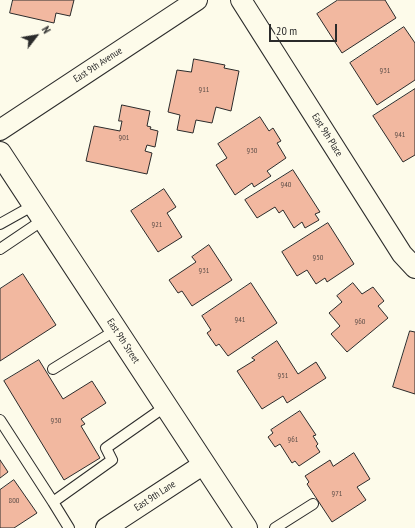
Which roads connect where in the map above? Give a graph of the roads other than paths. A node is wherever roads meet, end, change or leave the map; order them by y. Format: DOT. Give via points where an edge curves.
graph roads {
  1 [pos="197,0"];
  2 [pos="241,0"];
  3 [pos="0,130"];
  4 [pos="0,153"];
  5 [pos="39,212"];
  6 [pos="0,224"];
  7 [pos="0,249"];
  8 [pos="415,268"];
  9 [pos="116,330"];
  10 [pos="53,369"];
  11 [pos="166,406"];
  12 [pos="0,420"];
  13 [pos="204,464"];
  14 [pos="53,502"];
  15 [pos="313,504"];
  16 [pos="69,528"];
  17 [pos="106,528"];
  18 [pos="246,528"];
  19 [pos="275,528"];
  1 -- 3 [label="street, East 9th Avenue"];
  2 -- 8 [label="street, East 9th Place" via="402,254"];
  4 -- 5 [label="main road, East 9th Street"];
  5 -- 6 [label="lane"];
  5 -- 7 [label="lane"];
  5 -- 9 [label="main road, East 9th Street"];
  9 -- 10 [label="lane"];
  9 -- 11 [label="main road, East 9th Street"];
  11 -- 13 [label="main road, East 9th Street"];
  11 -- 14 [label="lane" via="106,448 112,460"];
  12 -- 14 [label="lane"];
  13 -- 17 [label="street, East 9th Lane"];
  13 -- 18 [label="main road, East 9th Street"];
  14 -- 16 [label="lane"];
  15 -- 19 [label="lane"];
}
